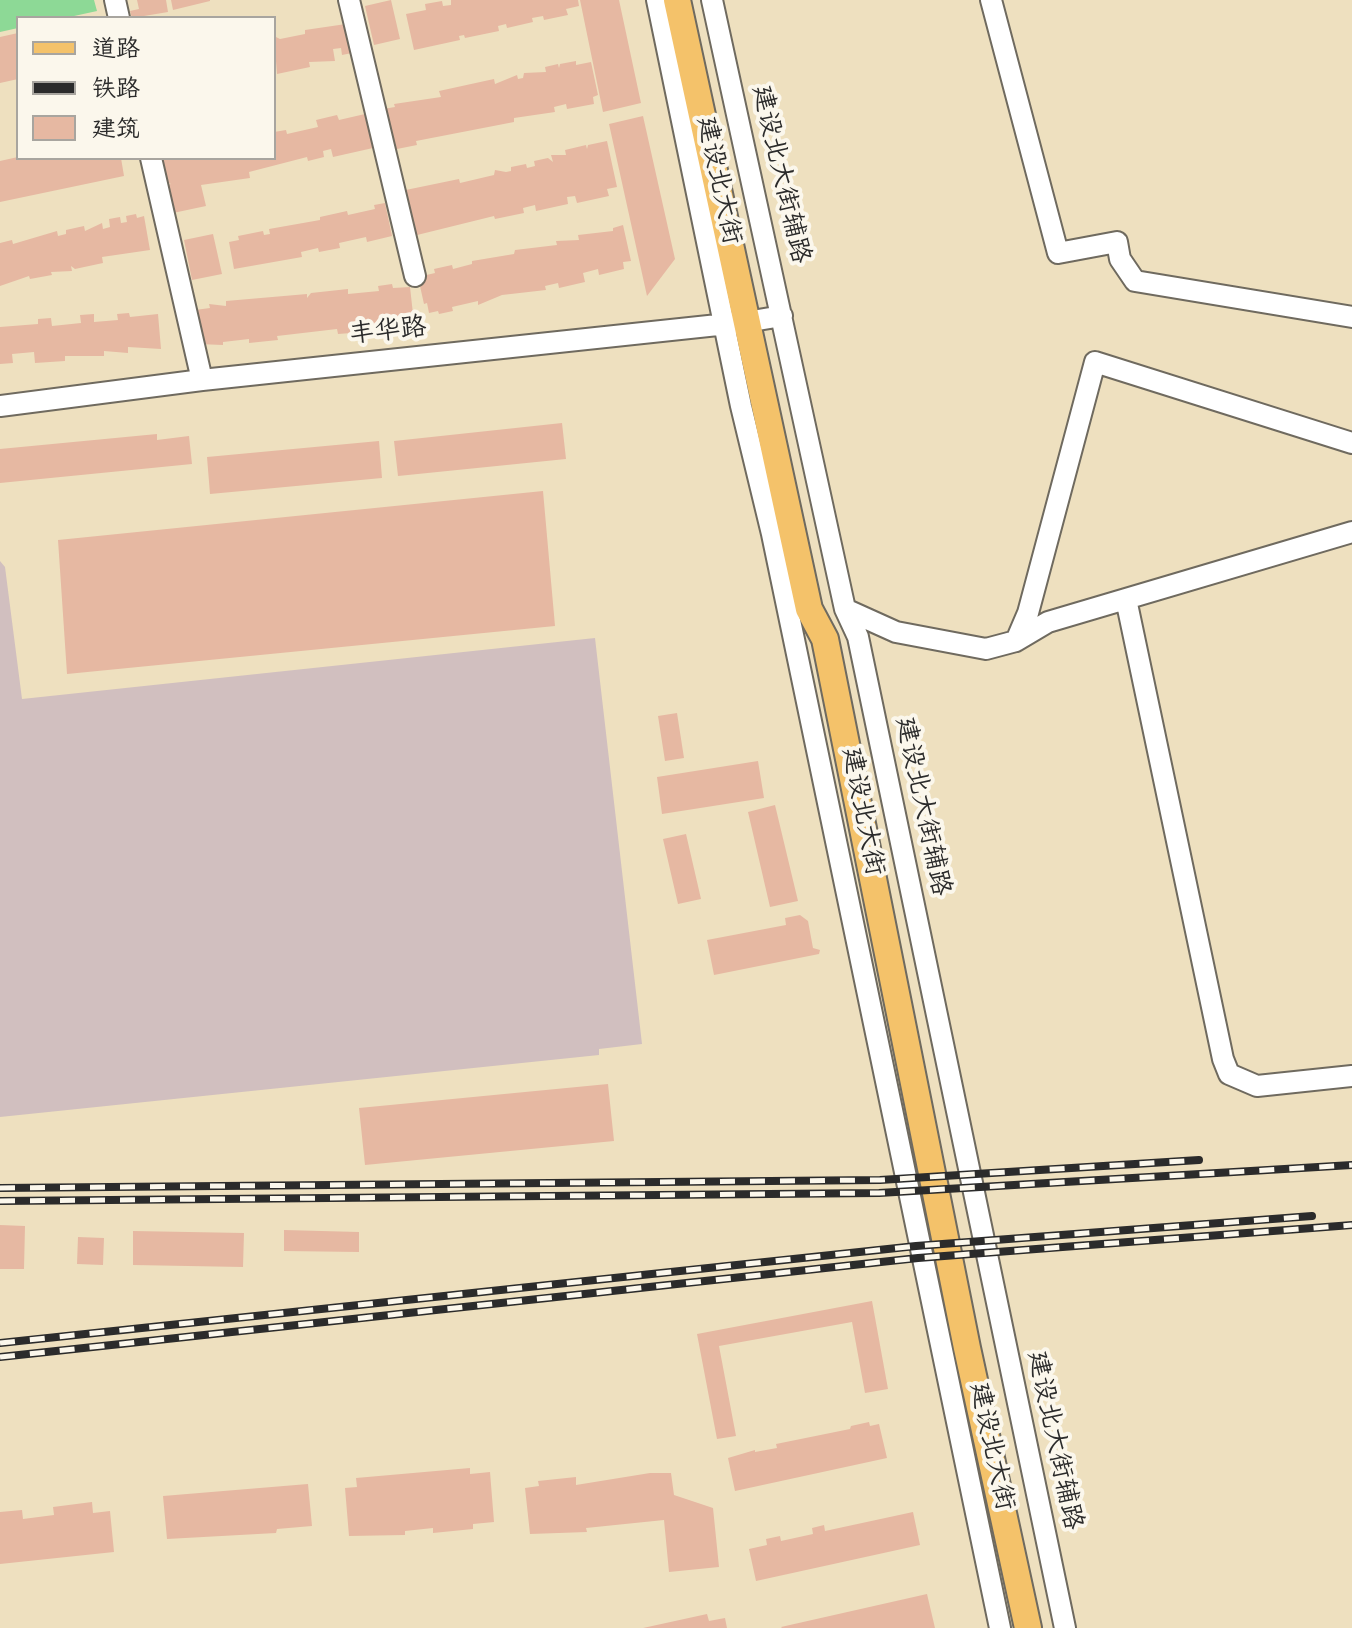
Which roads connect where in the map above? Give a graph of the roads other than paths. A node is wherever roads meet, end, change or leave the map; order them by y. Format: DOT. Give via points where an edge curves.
graph roads {
  1 [pos="349,0"];
  2 [pos="657,0"];
  3 [pos="677,0"];
  4 [pos="692,0"];
  5 [pos="712,0"];
  6 [pos="991,0"];
  7 [pos="151,160"];
  8 [pos="415,276"];
  9 [pos="1352,317"];
  10 [pos="754,321"];
  11 [pos="202,380"];
  12 [pos="0,406"];
  13 [pos="1352,443"];
  14 [pos="1352,532"];
  15 [pos="1126,599"];
  16 [pos="845,609"];
  17 [pos="1016,641"];
  18 [pos="1352,1076"];
  19 [pos="1000,1628"];
  20 [pos="1028,1628"];
  21 [pos="1065,1628"];
  1 -- 8 [label="street"];
  2 -- 10 [label="street, 建设北大街辅路"];
  3 -- 10 [label="main road, 建设北大街"];
  4 -- 10 [label="main road"];
  5 -- 10 [label="street, 建设北大街辅路"];
  6 -- 9 [label="street" via="1058,253 1117,242 1120,259 1135,281"];
  7 -- 11 [label="street"];
  10 -- 11 [label="street, 丰华路"];
  10 -- 16 [label="street, 建设北大街辅路"];
  10 -- 19 [label="street, 建设北大街辅路" via="772,534"];
  10 -- 20 [label="main road, 建设北大街" via="809,609 825,639"];
  11 -- 12 [label="street, 丰华路"];
  13 -- 17 [label="street" via="1095,362"];
  14 -- 15 [label="street"];
  15 -- 17 [label="street" via="1048,622"];
  15 -- 18 [label="street" via="1229,1074 1257,1086"];
  16 -- 17 [label="street" via="896,632 986,649"];
  16 -- 21 [label="street, 建设北大街辅路" via="858,637"];
}
